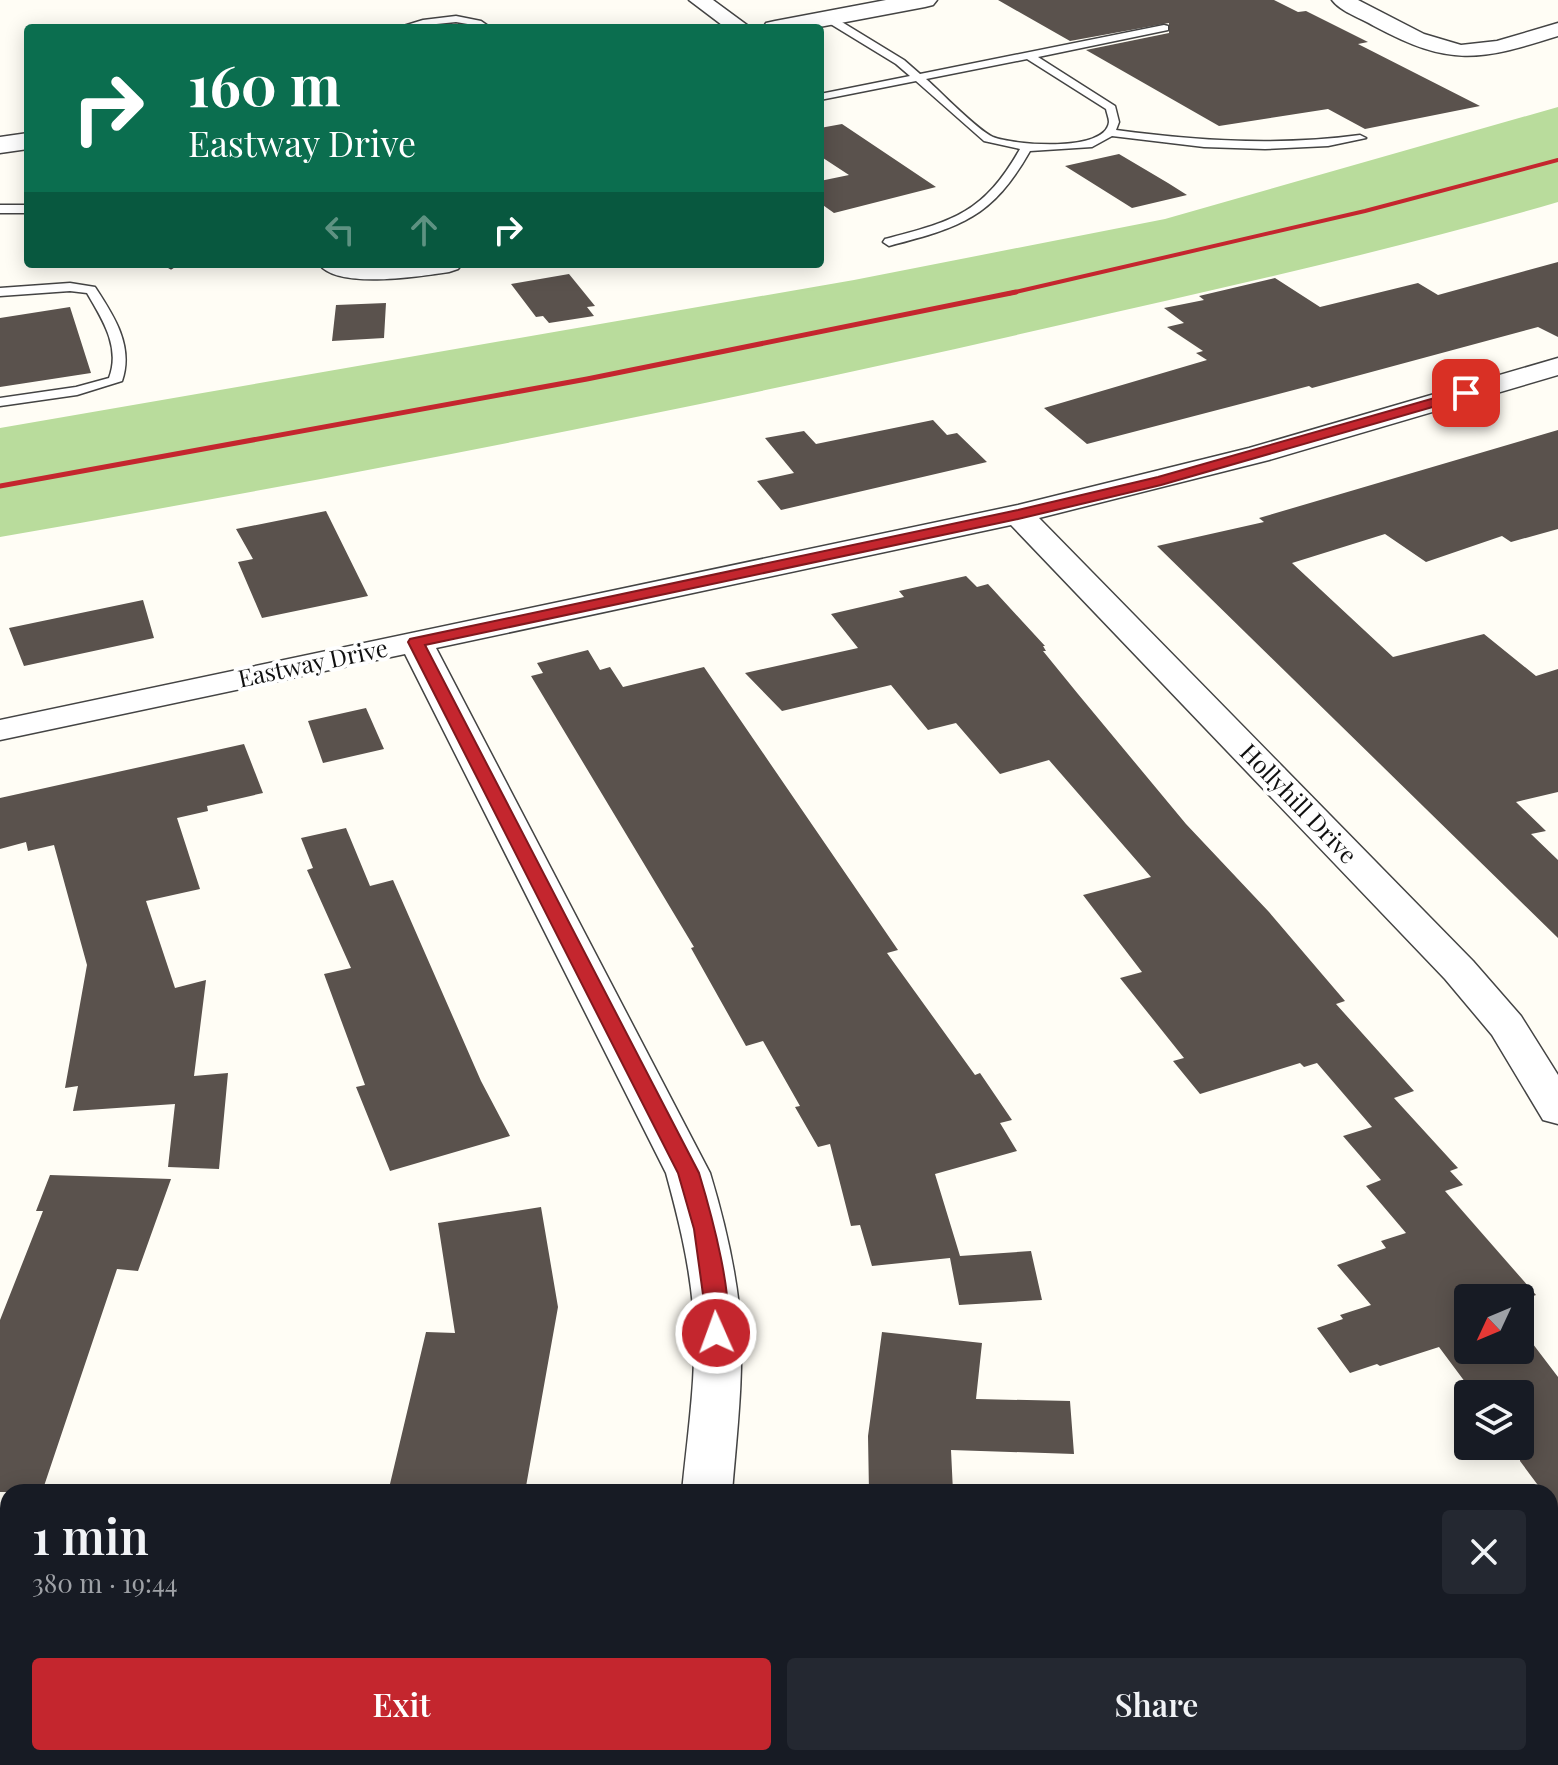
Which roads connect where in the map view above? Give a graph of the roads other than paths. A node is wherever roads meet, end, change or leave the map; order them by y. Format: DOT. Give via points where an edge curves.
graph roads {
  1 [pos="699,0"];
  2 [pos="925,0"];
  3 [pos="1342,0"];
  4 [pos="828,18"];
  5 [pos="427,24"];
  6 [pos="479,24"];
  7 [pos="734,24"];
  8 [pos="796,24"];
  9 [pos="1164,28"];
  10 [pos="1558,29"];
  11 [pos="1029,56"];
  12 [pos="916,77"];
  13 [pos="824,96"];
  14 [pos="1110,132"];
  15 [pos="1360,138"];
  16 [pos="24,142"];
  17 [pos="0,145"];
  18 [pos="1026,148"];
  19 [pos="0,209"];
  20 [pos="24,209"];
  21 [pos="889,242"];
  22 [pos="348,268"];
  23 [pos="426,268"];
  24 [pos="0,292"];
  25 [pos="1558,366"];
  26 [pos="0,402"];
  27 [pos="1018,514"];
  28 [pos="416,642"];
  29 [pos="0,730"];
  30 [pos="1558,1109"];
  31 [pos="708,1484"];
  1 -- 7 [label="street"];
  2 -- 4 [label="street"];
  3 -- 10 [label="street" via="1452,51 1492,48"];
  4 -- 8 [label="street"];
  4 -- 12 [label="lane"];
  5 -- 6 [label="lane" via="471,19"];
  9 -- 11 [label="lane"];
  11 -- 12 [label="lane"];
  11 -- 14 [label="lane" via="1111,108"];
  12 -- 13 [label="lane"];
  12 -- 18 [label="lane" via="988,139"];
  14 -- 15 [label="lane" via="1266,148"];
  14 -- 18 [label="lane" via="1092,144"];
  16 -- 17 [label="street"];
  18 -- 21 [label="lane" via="988,205 958,221"];
  19 -- 20 [label="lane"];
  22 -- 23 [label="street" via="367,273"];
  24 -- 26 [label="lane" via="91,290 113,327 122,359 115,381"];
  25 -- 27 [label="street, Eastway Drive" via="1259,454"];
  27 -- 28 [label="street, Eastway Drive"];
  27 -- 30 [label="street, Hollyhill Drive" via="1459,970 1507,1026"];
  28 -- 29 [label="street, Eastway Drive"];
  28 -- 31 [label="street" via="688,1173 705,1229 716,1309"];
}
